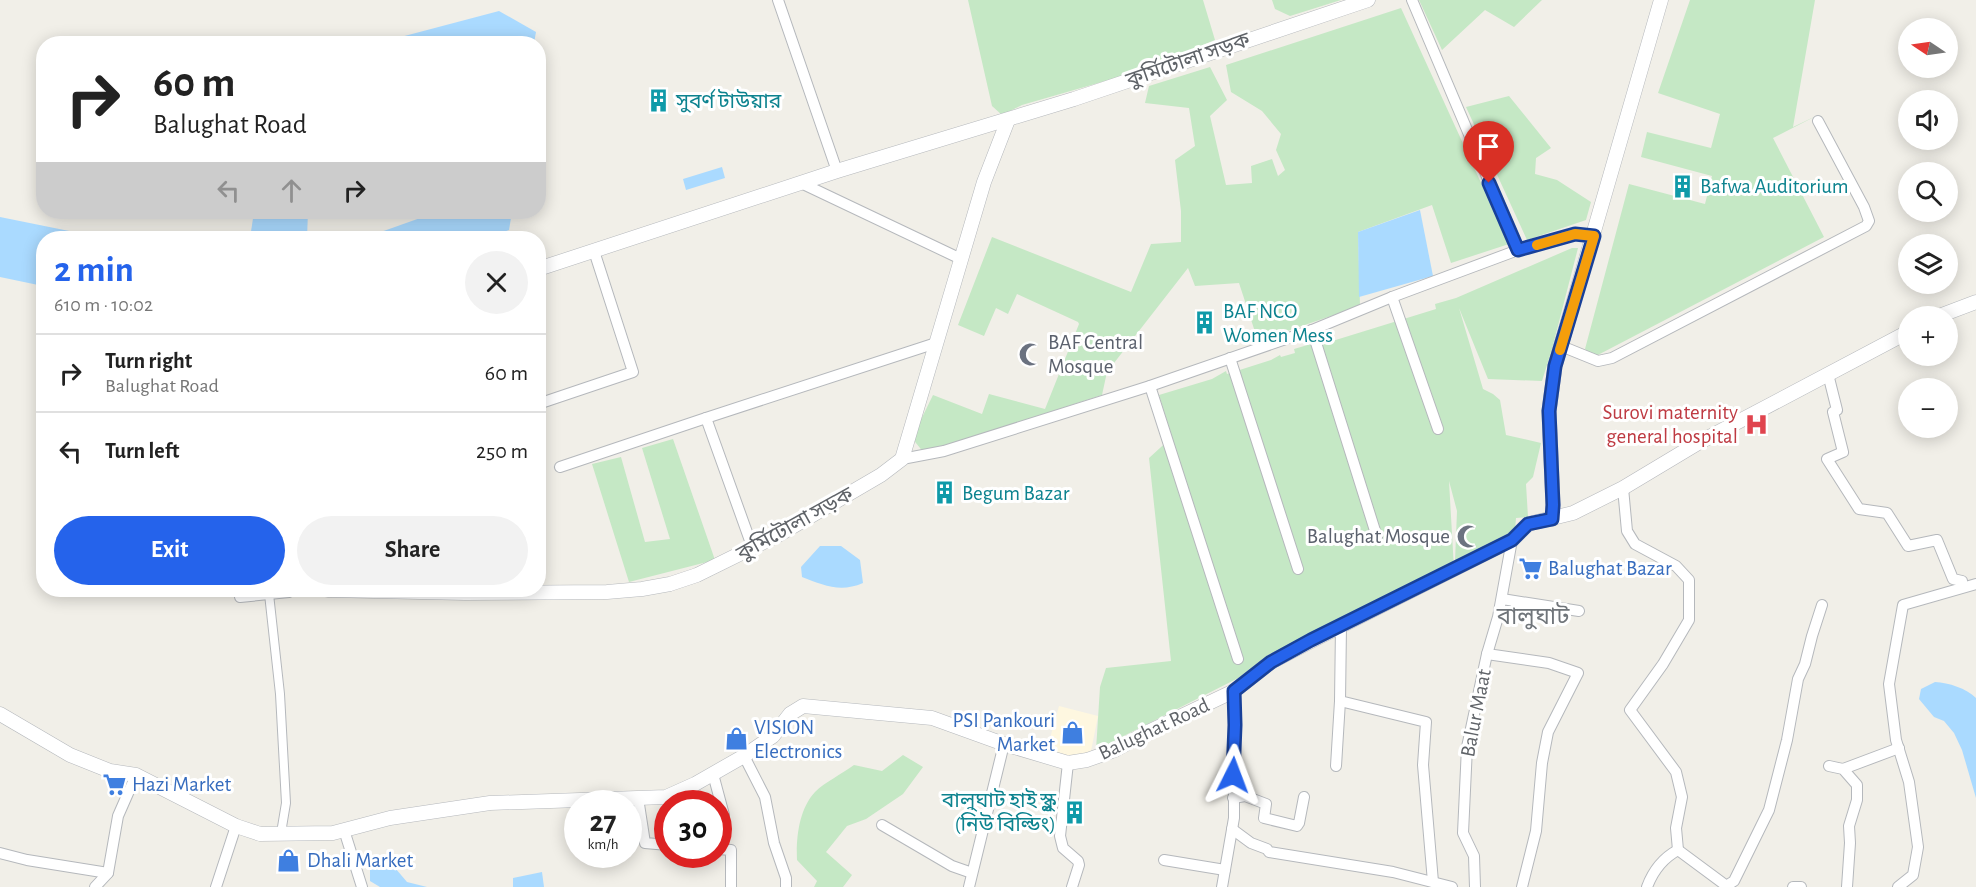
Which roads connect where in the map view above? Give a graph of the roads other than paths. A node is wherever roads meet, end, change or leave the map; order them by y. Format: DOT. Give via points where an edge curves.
graph roads {
  1 [pos="778,0"];
  2 [pos="1368,0"];
  3 [pos="1412,0"];
  4 [pos="1661,0"];
  5 [pos="1008,120"];
  6 [pos="1818,121"];
  7 [pos="837,171"];
  8 [pos="801,183"];
  9 [pos="1594,236"];
  10 [pos="1518,250"];
  11 [pos="594,251"];
  12 [pos="961,259"];
  13 [pos="546,266"];
  14 [pos="1392,297"];
  15 [pos="1976,302"];
  16 [pos="1958,309"];
  17 [pos="1312,330"];
  18 [pos="1898,337"];
  19 [pos="936,344"];
  20 [pos="1561,346"];
  21 [pos="1230,358"];
  22 [pos="1828,374"];
  23 [pos="1150,386"];
  24 [pos="546,401"];
  25 [pos="706,418"];
  26 [pos="1438,429"];
  27 [pos="902,459"];
  28 [pos="560,467"];
  29 [pos="1623,488"];
  30 [pos="1552,519"];
  31 [pos="1377,537"];
  32 [pos="1512,540"];
  33 [pos="753,549"];
  34 [pos="1298,569"];
  35 [pos="1976,584"];
  36 [pos="1963,587"];
  37 [pos="546,593"];
  38 [pos="269,597"];
  39 [pos="1502,599"];
  40 [pos="1822,605"];
  41 [pos="1580,611"];
  42 [pos="1341,626"];
  43 [pos="1487,654"];
  44 [pos="1238,659"];
  45 [pos="1234,691"];
  46 [pos="1340,702"];
  47 [pos="0,714"];
  48 [pos="1004,744"];
  49 [pos="1899,748"];
  50 [pos="744,756"];
  51 [pos="1068,763"];
  52 [pos="1336,766"];
  53 [pos="1829,766"];
  54 [pos="1843,769"];
  55 [pos="713,774"];
  56 [pos="136,775"];
  57 [pos="717,790"];
  58 [pos="1304,797"];
  59 [pos="642,798"];
  60 [pos="1233,798"];
  61 [pos="564,800"];
  62 [pos="642,824"];
  63 [pos="882,825"];
  64 [pos="236,826"];
  65 [pos="1232,829"];
  66 [pos="344,830"];
  67 [pos="281,834"];
  68 [pos="654,844"];
  69 [pos="1678,850"];
  70 [pos="0,853"];
  71 [pos="1164,860"];
  72 [pos="731,868"];
  73 [pos="1225,870"];
  74 [pos="108,873"];
  75 [pos="972,873"];
  76 [pos="1433,882"];
  77 [pos="786,883"];
  78 [pos="1727,886"];
  79 [pos="95,887"];
  80 [pos="216,887"];
  81 [pos="363,887"];
  82 [pos="731,887"];
  83 [pos="796,887"];
  84 [pos="969,887"];
  85 [pos="1072,887"];
  86 [pos="1222,887"];
  87 [pos="1452,887"];
  88 [pos="1475,887"];
  89 [pos="1522,887"];
  90 [pos="1647,887"];
  91 [pos="1793,887"];
  92 [pos="1801,887"];
  93 [pos="1847,887"];
  94 [pos="1898,887"];
  1 -- 7 [label="street"];
  2 -- 5 [label="street, কুর্মিটোলা সড়ক"];
  3 -- 10 [label="street"];
  4 -- 9 [label="street"];
  5 -- 7 [label="street, কুর্মিটোলা সড়ক"];
  5 -- 12 [label="street"];
  6 -- 20 [label="street" via="1864,207 1869,221 1866,226 1612,358 1598,361"];
  7 -- 8 [label="street, কুর্মিটোলা সড়ক"];
  8 -- 11 [label="street, কুর্মিটোলা সড়ক"];
  8 -- 12 [label="street"];
  9 -- 10 [label="street" via="1575,234"];
  9 -- 20 [label="street"];
  10 -- 14 [label="street"];
  11 -- 13 [label="street, কুর্মিটোলা সড়ক"];
  11 -- 24 [label="street" via="633,372"];
  12 -- 19 [label="street"];
  14 -- 17 [label="street"];
  14 -- 26 [label="street"];
  15 -- 16 [label="street"];
  17 -- 21 [label="street"];
  17 -- 31 [label="street"];
  18 -- 22 [label="street, Balughat Road"];
  19 -- 25 [label="street"];
  19 -- 27 [label="street"];
  20 -- 30 [label="street" via="1549,411"];
  21 -- 23 [label="street"];
  21 -- 34 [label="street"];
  22 -- 29 [label="street, Balughat Road"];
  22 -- 36 [label="street" via="1843,452 1827,459 1859,509 1887,513 1908,546 1937,540 1953,579 1962,581"];
  23 -- 27 [label="street" via="944,451"];
  23 -- 44 [label="street"];
  25 -- 28 [label="street"];
  25 -- 33 [label="street"];
  27 -- 33 [label="street, কুর্মিটোলা সড়ক" via="833,505"];
  29 -- 30 [label="street, Balughat Road"];
  29 -- 69 [label="street" via="1628,531 1635,544 1676,566 1689,580 1689,620 1630,710 1676,772 1682,797 1676,828"];
  30 -- 32 [label="street, Balughat Road" via="1528,524"];
  32 -- 39 [label="street, Balur Maat"];
  32 -- 42 [label="street, Balughat Road"];
  33 -- 37 [label="street, কুর্মিটোলা সড়ক" via="670,584 607,592"];
  35 -- 36 [label="street"];
  36 -- 49 [label="street" via="1903,605 1889,684"];
  38 -- 67 [label="street" via="286,803"];
  39 -- 41 [label="street"];
  39 -- 43 [label="street, Balur Maat"];
  40 -- 78 [label="street" via="1798,679 1769,810 1734,880"];
  42 -- 45 [label="street, Balughat Road" via="1271,662"];
  42 -- 46 [label="street"];
  43 -- 88 [label="street, Balur Maat" via="1467,747 1464,788 1463,833 1474,856"];
  43 -- 89 [label="street" via="1549,663 1578,673 1548,732 1536,831"];
  45 -- 51 [label="street, Balughat Road" via="1115,750"];
  45 -- 60 [label="street"];
  46 -- 52 [label="street"];
  46 -- 76 [label="street" via="1426,721 1424,765"];
  47 -- 56 [label="street, Balughat Road" via="70,755 110,771"];
  48 -- 50 [label="street, Balughat Road" via="932,718 803,706 790,714 773,736"];
  48 -- 51 [label="street, Balughat Road"];
  48 -- 75 [label="street"];
  49 -- 54 [label="street"];
  49 -- 94 [label="street" via="1909,782 1918,847 1913,876"];
  50 -- 55 [label="street, Balughat Road"];
  50 -- 77 [label="street" via="765,797"];
  51 -- 85 [label="street" via="1060,836 1063,848 1079,865"];
  53 -- 54 [label="street"];
  54 -- 93 [label="street" via="1857,785 1849,826"];
  55 -- 57 [label="street"];
  55 -- 59 [label="street, Balughat Road" via="666,797"];
  56 -- 64 [label="street, Balughat Road"];
  56 -- 74 [label="street" via="117,816"];
  58 -- 60 [label="street" via="1297,826 1264,818 1266,804 1245,796"];
  60 -- 65 [label="street"];
  61 -- 66 [label="street, Balughat Road" via="489,803 390,818"];
  62 -- 68 [label="street" via="645,843"];
  63 -- 75 [label="street" via="952,866"];
  64 -- 67 [label="street, Balughat Road" via="260,834"];
  64 -- 80 [label="street"];
  65 -- 73 [label="street"];
  65 -- 76 [label="street" via="1269,852"];
  66 -- 67 [label="street, Balughat Road"];
  66 -- 81 [label="street"];
  69 -- 78 [label="street"];
  69 -- 90 [label="street" via="1669,854 1652,874"];
  70 -- 74 [label="street"];
  71 -- 73 [label="street"];
  72 -- 82 [label="street"];
  73 -- 86 [label="street"];
  74 -- 79 [label="street"];
  75 -- 84 [label="street"];
  76 -- 87 [label="street"];
  77 -- 83 [label="street"];
  91 -- 92 [label="street"];
}
